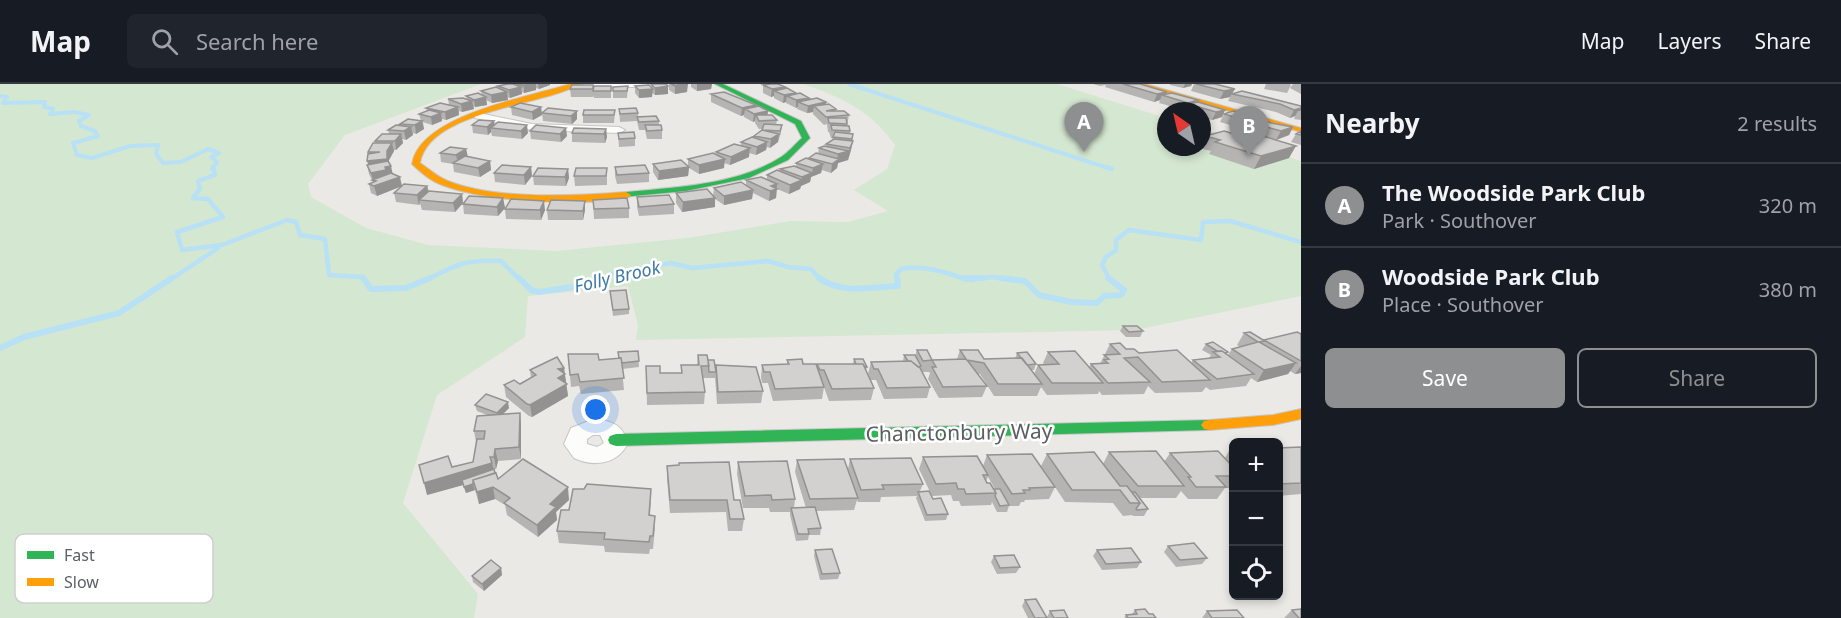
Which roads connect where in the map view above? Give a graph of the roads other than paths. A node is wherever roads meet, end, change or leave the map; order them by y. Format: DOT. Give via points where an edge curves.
graph roads {
  1 [pos="577,84"];
  2 [pos="588,84"];
  3 [pos="643,84"];
  4 [pos="718,84"];
  5 [pos="1138,84"];
  6 [pos="479,116"];
  7 [pos="619,130"];
  8 [pos="1301,130"];
  9 [pos="1301,414"];
  10 [pos="616,440"];
  1 -- 6 [label="street"];
  2 -- 3 [label="street"];
  4 -- 6 [label="street" via="798,123 806,138 802,147 768,167 735,179 618,197 493,194 453,186 421,171 416,164 417,154 425,143"];
  5 -- 8 [label="street"];
  6 -- 7 [label="street" via="532,127"];
  9 -- 10 [label="street, Chanctonbury Way" via="1192,426"];
}
